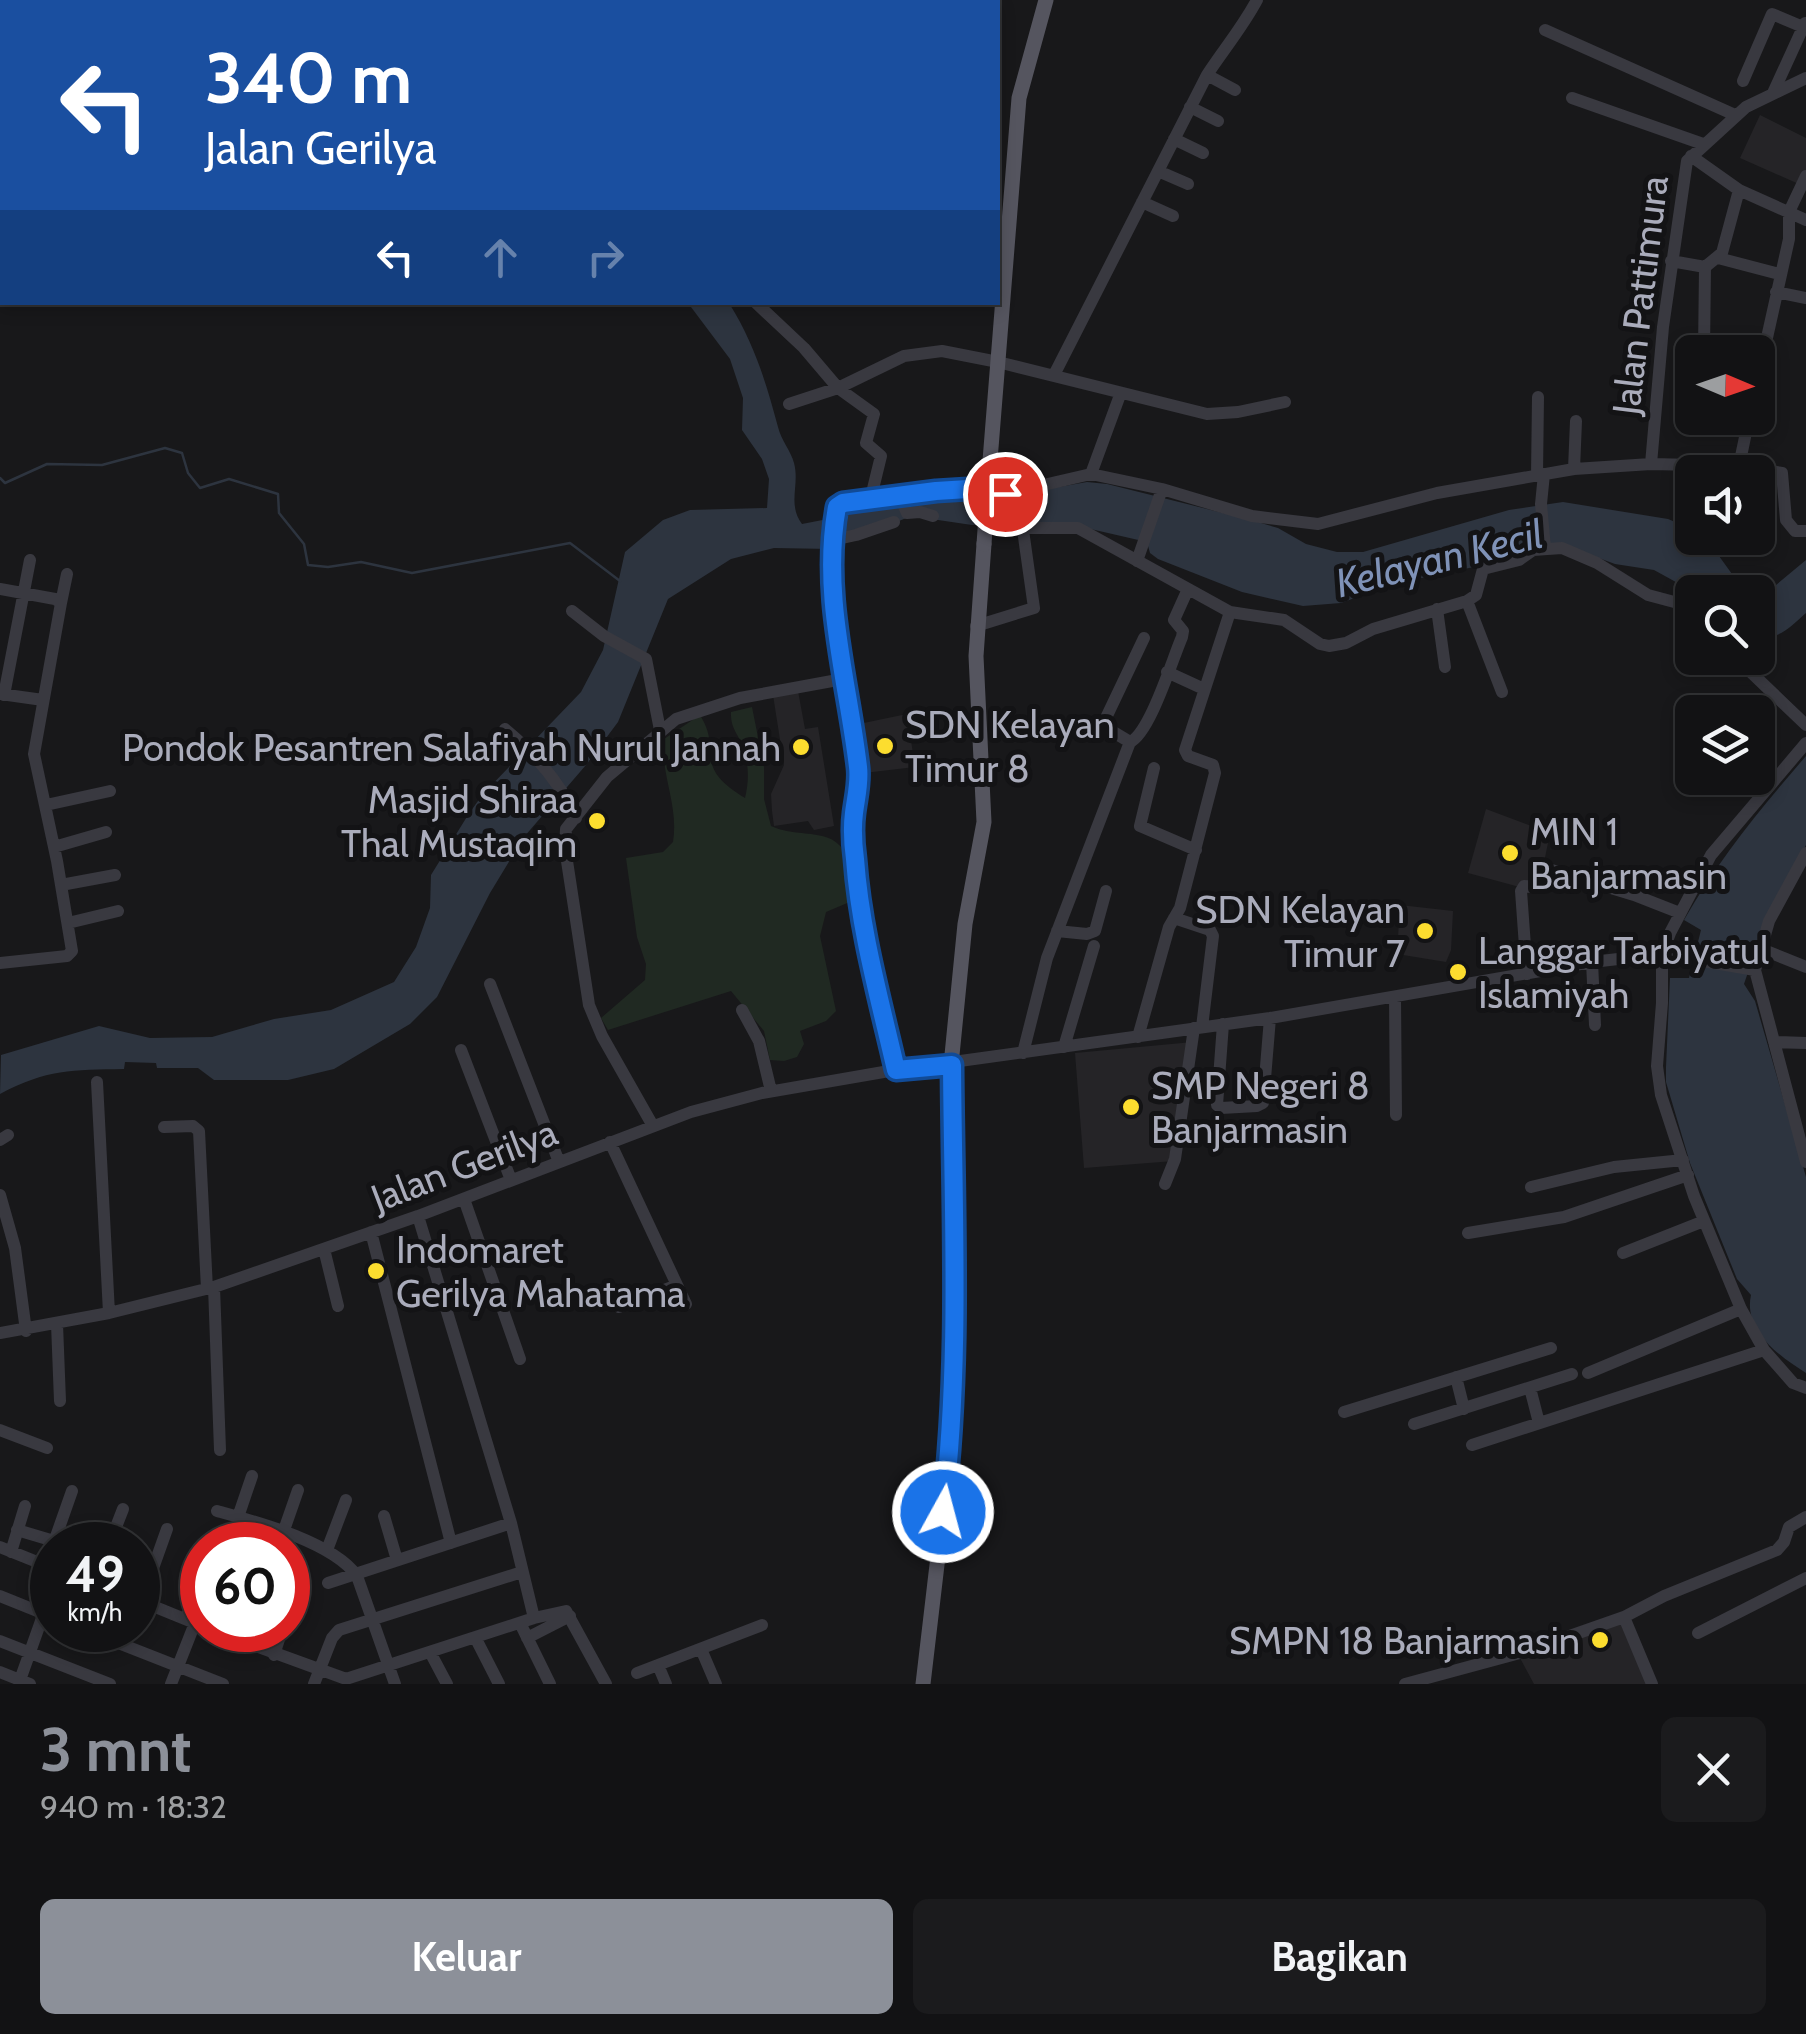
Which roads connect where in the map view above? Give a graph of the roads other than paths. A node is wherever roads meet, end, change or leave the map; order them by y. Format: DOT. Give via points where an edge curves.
graph roads {
  1 [pos="1046,0"];
  2 [pos="1257,0"];
  3 [pos="1804,24"];
  4 [pos="1546,30"];
  5 [pos="1207,75"];
  6 [pos="1806,78"];
  7 [pos="1743,81"];
  8 [pos="1235,90"];
  9 [pos="1773,93"];
  10 [pos="1572,98"];
  11 [pos="1190,108"];
  12 [pos="1735,115"];
  13 [pos="1218,121"];
  14 [pos="1174,139"];
  15 [pos="1704,144"];
  16 [pos="1204,153"];
  17 [pos="1690,156"];
  18 [pos="1158,170"];
  19 [pos="1806,176"];
  20 [pos="1188,184"];
  21 [pos="1739,190"];
  22 [pos="1142,202"];
  23 [pos="1789,212"];
  24 [pos="1173,216"];
  25 [pos="1806,220"];
  26 [pos="1718,258"];
  27 [pos="1671,261"];
  28 [pos="1705,267"];
  29 [pos="1779,274"];
  30 [pos="1776,292"];
  31 [pos="1806,298"];
  32 [pos="758,305"];
  33 [pos="1704,335"];
  34 [pos="1767,335"];
  35 [pos="998,362"];
  36 [pos="1054,375"];
  37 [pos="838,388"];
  38 [pos="1120,395"];
  39 [pos="1538,397"];
  40 [pos="1284,402"];
  41 [pos="788,404"];
  42 [pos="1576,420"];
  43 [pos="1651,464"];
  44 [pos="1675,465"];
  45 [pos="1574,469"];
  46 [pos="1775,472"];
  47 [pos="1091,474"];
  48 [pos="1540,475"];
  49 [pos="1162,491"];
  50 [pos="900,494"];
  51 [pos="871,498"];
  52 [pos="933,516"];
  53 [pos="894,522"];
  54 [pos="1806,531"];
  55 [pos="833,539"];
  56 [pos="1545,546"];
  57 [pos="1139,555"];
  58 [pos="30,560"];
  59 [pos="67,574"];
  60 [pos="0,589"];
  61 [pos="1188,589"];
  62 [pos="22,592"];
  63 [pos="1467,601"];
  64 [pos="1675,602"];
  65 [pos="62,603"];
  66 [pos="1437,609"];
  67 [pos="572,611"];
  68 [pos="1230,612"];
  69 [pos="976,626"];
  70 [pos="1144,638"];
  71 [pos="1445,667"];
  72 [pos="1167,672"];
  73 [pos="1754,675"];
  74 [pos="843,679"];
  75 [pos="1204,690"];
  76 [pos="1502,692"];
  77 [pos="2,694"];
  78 [pos="43,700"];
  79 [pos="1806,725"];
  80 [pos="505,729"];
  81 [pos="660,730"];
  82 [pos="1130,742"];
  83 [pos="1806,744"];
  84 [pos="1154,768"];
  85 [pos="110,791"];
  86 [pos="46,805"];
  87 [pos="576,818"];
  88 [pos="106,832"];
  89 [pos="54,847"];
  90 [pos="1196,850"];
  91 [pos="1805,855"];
  92 [pos="115,875"];
  93 [pos="61,885"];
  94 [pos="1106,891"];
  95 [pos="118,911"];
  96 [pos="1680,913"];
  97 [pos="1174,918"];
  98 [pos="68,923"];
  99 [pos="1057,931"];
  100 [pos="1094,946"];
  101 [pos="1759,948"];
  102 [pos="1667,954"];
  103 [pos="0,962"];
  104 [pos="1592,962"];
  105 [pos="1806,966"];
  106 [pos="1748,969"];
  107 [pos="1527,974"];
  108 [pos="490,984"];
  109 [pos="1394,997"];
  110 [pos="742,1010"];
  111 [pos="1270,1018"];
  112 [pos="1223,1024"];
  113 [pos="1595,1025"];
  114 [pos="1198,1028"];
  115 [pos="1769,1032"];
  116 [pos="1138,1037"];
  117 [pos="1806,1043"];
  118 [pos="1064,1047"];
  119 [pos="462,1050"];
  120 [pos="1024,1053"];
  121 [pos="952,1065"];
  122 [pos="896,1070"];
  123 [pos="97,1082"];
  124 [pos="771,1091"];
  125 [pos="1396,1115"];
  126 [pos="653,1126"];
  127 [pos="164,1127"];
  128 [pos="1802,1133"];
  129 [pos="610,1142"];
  130 [pos="1683,1160"];
  131 [pos="558,1162"];
  132 [pos="1806,1162"];
  133 [pos="1688,1174"];
  134 [pos="511,1180"];
  135 [pos="1165,1184"];
  136 [pos="1531,1187"];
  137 [pos="0,1195"];
  138 [pos="464,1199"];
  139 [pos="418,1216"];
  140 [pos="1704,1221"];
  141 [pos="371,1232"];
  142 [pos="1468,1233"];
  143 [pos="324,1249"];
  144 [pos="1623,1253"];
  145 [pos="677,1285"];
  146 [pos="211,1288"];
  147 [pos="686,1304"];
  148 [pos="338,1306"];
  149 [pos="619,1307"];
  150 [pos="1741,1309"];
  151 [pos="109,1313"];
  152 [pos="56,1324"];
  153 [pos="26,1331"];
  154 [pos="0,1333"];
  155 [pos="1551,1348"];
  156 [pos="1764,1350"];
  157 [pos="520,1358"];
  158 [pos="1588,1372"];
  159 [pos="1572,1374"];
  160 [pos="1456,1377"];
  161 [pos="1530,1388"];
  162 [pos="1806,1388"];
  163 [pos="60,1402"];
  164 [pos="1464,1408"];
  165 [pos="1344,1412"];
  166 [pos="1414,1424"];
  167 [pos="1539,1424"];
  168 [pos="0,1430"];
  169 [pos="1472,1446"];
  170 [pos="47,1448"];
  171 [pos="220,1450"];
  172 [pos="252,1476"];
  173 [pos="298,1490"];
  174 [pos="72,1491"];
  175 [pos="346,1500"];
  176 [pos="25,1506"];
  177 [pos="123,1509"];
  178 [pos="216,1510"];
  179 [pos="384,1516"];
  180 [pos="1806,1516"];
  181 [pos="238,1517"];
  182 [pos="61,1522"];
  183 [pos="118,1522"];
  184 [pos="252,1522"];
  185 [pos="287,1522"];
  186 [pos="511,1523"];
  187 [pos="167,1529"];
  188 [pos="17,1530"];
  189 [pos="30,1535"];
  190 [pos="310,1543"];
  191 [pos="451,1543"];
  192 [pos="160,1547"];
  193 [pos="5,1550"];
  194 [pos="327,1550"];
  195 [pos="30,1560"];
  196 [pos="397,1560"];
  197 [pos="522,1572"];
  198 [pos="357,1576"];
  199 [pos="1806,1578"];
  200 [pos="328,1583"];
  201 [pos="0,1596"];
  202 [pos="30,1608"];
  203 [pos="570,1616"];
  204 [pos="1624,1617"];
  205 [pos="375,1619"];
  206 [pos="762,1625"];
  207 [pos="528,1627"];
  208 [pos="1698,1633"];
  209 [pos="476,1638"];
  210 [pos="0,1641"];
  211 [pos="701,1649"];
  212 [pos="142,1652"];
  213 [pos="183,1652"];
  214 [pos="268,1652"];
  215 [pos="275,1652"];
  216 [pos="430,1652"];
  217 [pos="29,1653"];
  218 [pos="274,1655"];
  219 [pos="658,1665"];
  220 [pos="178,1666"];
  221 [pos="388,1666"];
  222 [pos="0,1672"];
  223 [pos="637,1673"];
  224 [pos="316,1677"];
  225 [pos="25,1682"];
  226 [pos="347,1682"];
  227 [pos="110,1684"];
  228 [pos="171,1684"];
  229 [pos="223,1684"];
  230 [pos="395,1684"];
  231 [pos="447,1684"];
  232 [pos="499,1684"];
  233 [pos="550,1684"];
  234 [pos="606,1684"];
  235 [pos="666,1684"];
  236 [pos="716,1684"];
  237 [pos="924,1684"];
  238 [pos="1405,1684"];
  239 [pos="1652,1684"];
  1 -- 35 [label="main road" via="1019,98"];
  2 -- 5 [label="street"];
  3 -- 7 [label="street" via="1772,14"];
  3 -- 9 [label="street"];
  4 -- 12 [label="street"];
  5 -- 8 [label="street"];
  5 -- 11 [label="street"];
  6 -- 9 [label="street, Jalan Pattimura"];
  9 -- 12 [label="street, Jalan Pattimura"];
  10 -- 15 [label="street"];
  11 -- 13 [label="street"];
  11 -- 14 [label="street"];
  12 -- 15 [label="street, Jalan Pattimura"];
  14 -- 16 [label="street"];
  14 -- 18 [label="street"];
  15 -- 17 [label="street, Jalan Pattimura"];
  17 -- 21 [label="street"];
  17 -- 27 [label="street, Jalan Pattimura"];
  18 -- 20 [label="street"];
  18 -- 22 [label="street"];
  19 -- 23 [label="street"];
  21 -- 23 [label="street"];
  21 -- 26 [label="street"];
  22 -- 24 [label="street"];
  22 -- 36 [label="street"];
  23 -- 25 [label="street"];
  23 -- 29 [label="street"];
  26 -- 28 [label="street"];
  26 -- 29 [label="street"];
  27 -- 28 [label="street"];
  27 -- 43 [label="street, Jalan Pattimura"];
  28 -- 33 [label="street"];
  29 -- 30 [label="street"];
  30 -- 31 [label="street"];
  30 -- 34 [label="street"];
  32 -- 37 [label="street"];
  35 -- 36 [label="street"];
  35 -- 37 [label="street" via="942,350 913,353"];
  35 -- 69 [label="main road, bridge"];
  36 -- 38 [label="street"];
  37 -- 41 [label="street"];
  37 -- 51 [label="street" via="874,414 866,443 880,456"];
  38 -- 40 [label="street" via="1208,414"];
  38 -- 47 [label="street"];
  39 -- 48 [label="street"];
  42 -- 45 [label="street"];
  43 -- 44 [label="street"];
  43 -- 45 [label="street"];
  45 -- 48 [label="street"];
  46 -- 54 [label="street" via="1782,473 1786,520"];
  47 -- 49 [label="street"];
  47 -- 50 [label="street" via="1005,494"];
  48 -- 49 [label="street" via="1318,524 1252,516"];
  48 -- 56 [label="street"];
  49 -- 57 [label="street"];
  50 -- 51 [label="street"];
  50 -- 52 [label="street" via="907,513"];
  51 -- 55 [label="street" via="840,504"];
  53 -- 55 [label="street"];
  55 -- 74 [label="street"];
  56 -- 63 [label="street" via="1483,570 1476,596"];
  56 -- 64 [label="street" via="1586,558 1648,595"];
  57 -- 61 [label="street"];
  57 -- 69 [label="street" via="1078,528 1025,528 1035,606"];
  58 -- 62 [label="street"];
  59 -- 65 [label="street"];
  60 -- 62 [label="street"];
  61 -- 68 [label="street"];
  61 -- 72 [label="street" via="1174,622 1182,638"];
  62 -- 65 [label="street"];
  62 -- 77 [label="street"];
  63 -- 66 [label="street"];
  63 -- 76 [label="street"];
  65 -- 78 [label="street"];
  66 -- 68 [label="street" via="1329,646 1284,620"];
  66 -- 71 [label="street"];
  67 -- 81 [label="street" via="648,664"];
  68 -- 75 [label="street"];
  69 -- 121 [label="main road" via="984,822 960,962"];
  70 -- 82 [label="street" via="1104,722"];
  72 -- 75 [label="street"];
  72 -- 82 [label="street" via="1138,738"];
  73 -- 79 [label="street"];
  74 -- 81 [label="street" via="740,698 686,714"];
  74 -- 122 [label="street" via="858,772 853,838 860,912"];
  75 -- 90 [label="street" via="1185,750 1214,768"];
  77 -- 78 [label="street"];
  78 -- 86 [label="street" via="34,754"];
  80 -- 87 [label="street" via="531,752"];
  81 -- 87 [label="street" via="618,765"];
  82 -- 99 [label="street"];
  83 -- 96 [label="street" via="1711,855"];
  84 -- 90 [label="street" via="1140,826"];
  85 -- 86 [label="street"];
  86 -- 89 [label="street"];
  87 -- 126 [label="street" via="566,829 565,848 589,1005"];
  88 -- 89 [label="street"];
  89 -- 93 [label="street"];
  90 -- 97 [label="street"];
  91 -- 101 [label="street"];
  92 -- 93 [label="street"];
  93 -- 98 [label="street"];
  94 -- 99 [label="street" via="1094,931"];
  95 -- 98 [label="street"];
  96 -- 102 [label="street"];
  96 -- 107 [label="street" via="1545,868 1536,888 1521,891"];
  97 -- 114 [label="street" via="1213,936"];
  97 -- 116 [label="street"];
  98 -- 103 [label="street" via="67,956"];
  99 -- 120 [label="street"];
  100 -- 118 [label="street"];
  101 -- 105 [label="street"];
  101 -- 106 [label="street"];
  102 -- 104 [label="street, Jalan Gerilya"];
  102 -- 106 [label="street, Jalan Gerilya"];
  102 -- 130 [label="street" via="1658,1084"];
  104 -- 107 [label="street, Jalan Gerilya"];
  104 -- 113 [label="street"];
  106 -- 115 [label="street"];
  107 -- 109 [label="street, Jalan Gerilya"];
  108 -- 131 [label="street"];
  109 -- 111 [label="street, Jalan Gerilya"];
  109 -- 125 [label="street"];
  110 -- 124 [label="street" via="760,1041"];
  111 -- 112 [label="street, Jalan Gerilya"];
  111 -- 112 [label="street" via="1266,1088 1257,1106 1217,1105"];
  112 -- 114 [label="street, Jalan Gerilya"];
  114 -- 116 [label="street, Jalan Gerilya"];
  114 -- 135 [label="street"];
  115 -- 117 [label="street"];
  115 -- 128 [label="street"];
  116 -- 118 [label="street, Jalan Gerilya"];
  118 -- 120 [label="street, Jalan Gerilya"];
  119 -- 134 [label="street"];
  120 -- 121 [label="street, Jalan Gerilya"];
  121 -- 122 [label="street, Jalan Gerilya"];
  121 -- 237 [label="main road" via="952,1437"];
  122 -- 124 [label="street, Jalan Gerilya"];
  123 -- 151 [label="street"];
  124 -- 126 [label="street, Jalan Gerilya"];
  126 -- 129 [label="street, Jalan Gerilya"];
  127 -- 146 [label="street" via="199,1131"];
  128 -- 132 [label="street"];
  129 -- 131 [label="street, Jalan Gerilya"];
  129 -- 145 [label="street"];
  130 -- 133 [label="street"];
  130 -- 136 [label="street" via="1614,1166"];
  131 -- 134 [label="street, Jalan Gerilya"];
  133 -- 140 [label="street"];
  133 -- 142 [label="street" via="1564,1216"];
  134 -- 138 [label="street, Jalan Gerilya"];
  137 -- 153 [label="street" via="20,1272"];
  138 -- 139 [label="street, Jalan Gerilya"];
  138 -- 157 [label="street"];
  139 -- 141 [label="street, Jalan Gerilya"];
  139 -- 186 [label="street"];
  140 -- 144 [label="street"];
  140 -- 150 [label="street"];
  141 -- 143 [label="street, Jalan Gerilya"];
  141 -- 191 [label="street"];
  143 -- 146 [label="street, Jalan Gerilya"];
  143 -- 148 [label="street"];
  145 -- 147 [label="street"];
  145 -- 149 [label="street"];
  146 -- 151 [label="street, Jalan Gerilya"];
  146 -- 171 [label="street"];
  150 -- 156 [label="street"];
  150 -- 158 [label="street"];
  151 -- 152 [label="street, Jalan Gerilya"];
  152 -- 153 [label="street, Jalan Gerilya"];
  152 -- 163 [label="street"];
  153 -- 154 [label="street, Jalan Gerilya"];
  155 -- 160 [label="street"];
  156 -- 162 [label="street" via="1793,1383"];
  156 -- 167 [label="street"];
  159 -- 161 [label="street"];
  160 -- 164 [label="street"];
  160 -- 165 [label="street"];
  161 -- 164 [label="street"];
  161 -- 167 [label="street"];
  164 -- 166 [label="street"];
  167 -- 169 [label="street"];
  168 -- 170 [label="street"];
  172 -- 181 [label="street"];
  173 -- 185 [label="street"];
  174 -- 182 [label="street"];
  175 -- 194 [label="street"];
  176 -- 188 [label="street"];
  177 -- 183 [label="street"];
  178 -- 181 [label="street"];
  179 -- 196 [label="street"];
  180 -- 204 [label="street" via="1789,1526 1777,1550"];
  181 -- 184 [label="street"];
  186 -- 191 [label="street"];
  186 -- 197 [label="street"];
  187 -- 192 [label="street"];
  188 -- 189 [label="street"];
  188 -- 193 [label="street"];
  190 -- 194 [label="street"];
  191 -- 196 [label="street"];
  193 -- 195 [label="street"];
  194 -- 198 [label="street"];
  196 -- 198 [label="street"];
  197 -- 205 [label="street"];
  197 -- 207 [label="street"];
  198 -- 200 [label="street"];
  198 -- 205 [label="street"];
  199 -- 208 [label="street"];
  201 -- 202 [label="street"];
  203 -- 207 [label="street"];
  203 -- 207 [label="street" via="565,1611"];
  203 -- 234 [label="street"];
  204 -- 238 [label="street"];
  204 -- 239 [label="street"];
  205 -- 221 [label="street"];
  205 -- 224 [label="street" via="338,1630"];
  206 -- 211 [label="street"];
  207 -- 209 [label="street"];
  207 -- 233 [label="street"];
  209 -- 216 [label="street"];
  209 -- 232 [label="street"];
  210 -- 217 [label="street"];
  211 -- 219 [label="street"];
  211 -- 236 [label="street"];
  212 -- 220 [label="street"];
  213 -- 220 [label="street"];
  214 -- 218 [label="street"];
  215 -- 218 [label="street"];
  216 -- 221 [label="street"];
  216 -- 231 [label="street"];
  217 -- 225 [label="street"];
  217 -- 227 [label="street"];
  218 -- 224 [label="street"];
  219 -- 223 [label="street"];
  219 -- 235 [label="street"];
  220 -- 228 [label="street"];
  220 -- 229 [label="street"];
  221 -- 226 [label="street"];
  221 -- 230 [label="street"];
  222 -- 225 [label="street"];
  224 -- 226 [label="street"];
}
